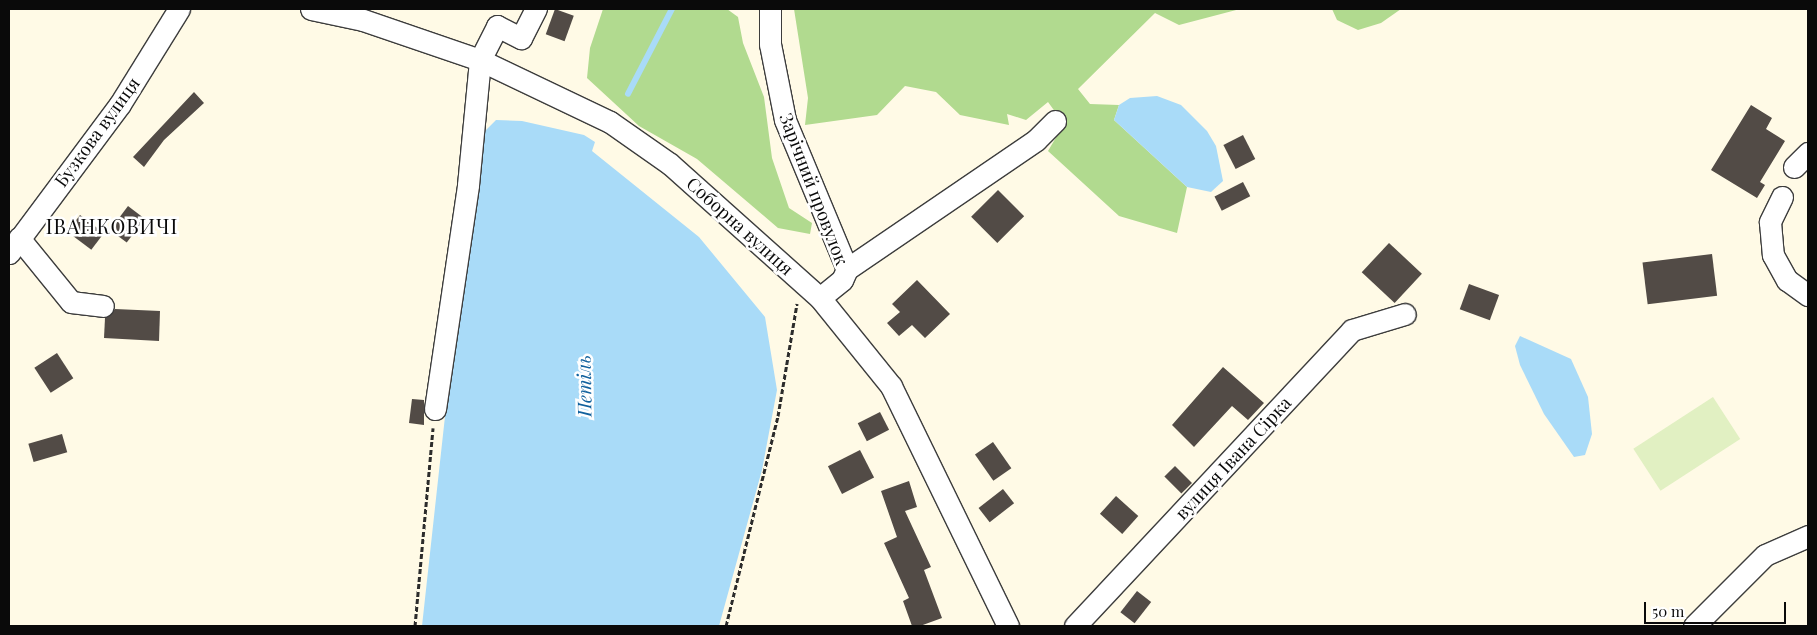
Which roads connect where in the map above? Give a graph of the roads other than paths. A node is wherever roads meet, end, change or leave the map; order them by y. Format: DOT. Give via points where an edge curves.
graph roads {
  1 [pos="180,9"];
  2 [pos="311,9"];
  3 [pos="536,9"];
  4 [pos="770,9"];
  5 [pos="480,60"];
  6 [pos="1055,121"];
  7 [pos="1782,197"];
  8 [pos="14,245"];
  9 [pos="847,269"];
  10 [pos="1808,295"];
  11 [pos="820,298"];
  12 [pos="103,306"];
  13 [pos="1405,314"];
  14 [pos="435,409"];
  15 [pos="1808,536"];
  16 [pos="1008,626"];
  17 [pos="1075,626"];
  18 [pos="1694,626"];
  1 -- 8 [label="street, Бузкова вулиця" via="120,104"];
  2 -- 5 [label="street, Соборна вулиця" via="363,20"];
  3 -- 5 [label="street" via="521,38 497,26"];
  4 -- 9 [label="street, Зарічний провулок" via="770,44 785,120"];
  5 -- 11 [label="street, Соборна вулиця" via="610,122 670,164"];
  5 -- 14 [label="street" via="468,185"];
  6 -- 9 [label="street" via="1036,140"];
  7 -- 10 [label="street" via="1770,222 1773,255 1787,280"];
  8 -- 12 [label="street" via="71,302"];
  9 -- 11 [label="street, Зарічний провулок" via="842,280"];
  11 -- 16 [label="street, Соборна вулиця" via="892,386"];
  13 -- 17 [label="street, вулиця Івана Сірка" via="1352,330"];
  15 -- 18 [label="street" via="1765,555"];
}
